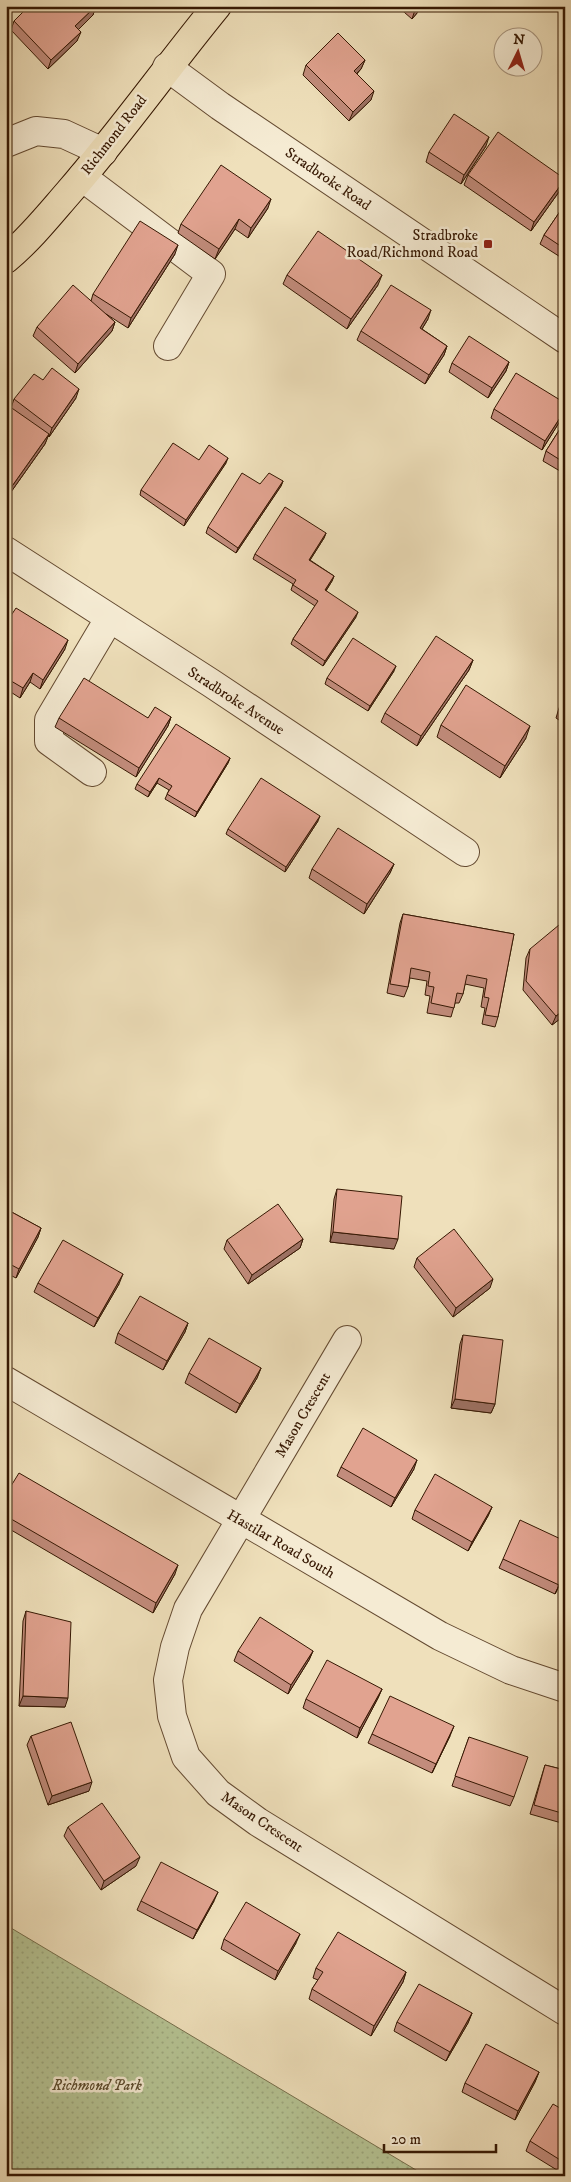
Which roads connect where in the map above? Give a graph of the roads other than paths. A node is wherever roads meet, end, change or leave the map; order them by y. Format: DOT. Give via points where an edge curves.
graph roads {
  1 [pos="217,6"];
  2 [pos="167,67"];
  3 [pos="6,143"];
  4 [pos="103,152"];
  5 [pos="82,177"];
  6 [pos="6,259"];
  7 [pos="565,340"];
  8 [pos="168,346"];
  9 [pos="6,551"];
  10 [pos="109,619"];
  11 [pos="92,772"];
  12 [pos="465,852"];
  13 [pos="347,1340"];
  14 [pos="6,1381"];
  15 [pos="241,1521"];
  16 [pos="565,1688"];
  17 [pos="565,2011"];
  1 -- 2 [label="main road, Richmond Road"];
  2 -- 4 [label="main road, Richmond Road"];
  2 -- 7 [label="street, Stradbroke Road"];
  3 -- 4 [label="street" via="36,131 64,134"];
  4 -- 5 [label="main road, Richmond Road"];
  5 -- 6 [label="main road, Richmond Road" via="23,245"];
  5 -- 8 [label="street" via="211,274"];
  9 -- 10 [label="street, Stradbroke Avenue"];
  10 -- 11 [label="street" via="49,720 50,741"];
  10 -- 12 [label="street, Stradbroke Avenue"];
  13 -- 15 [label="street, Mason Crescent"];
  14 -- 15 [label="street, Hastilar Road South"];
  15 -- 16 [label="street, Hastilar Road South" via="440,1636 511,1670"];
  15 -- 17 [label="street, Mason Crescent" via="188,1609 175,1647 168,1680 172,1716 186,1757 218,1793 258,1822"];
}
